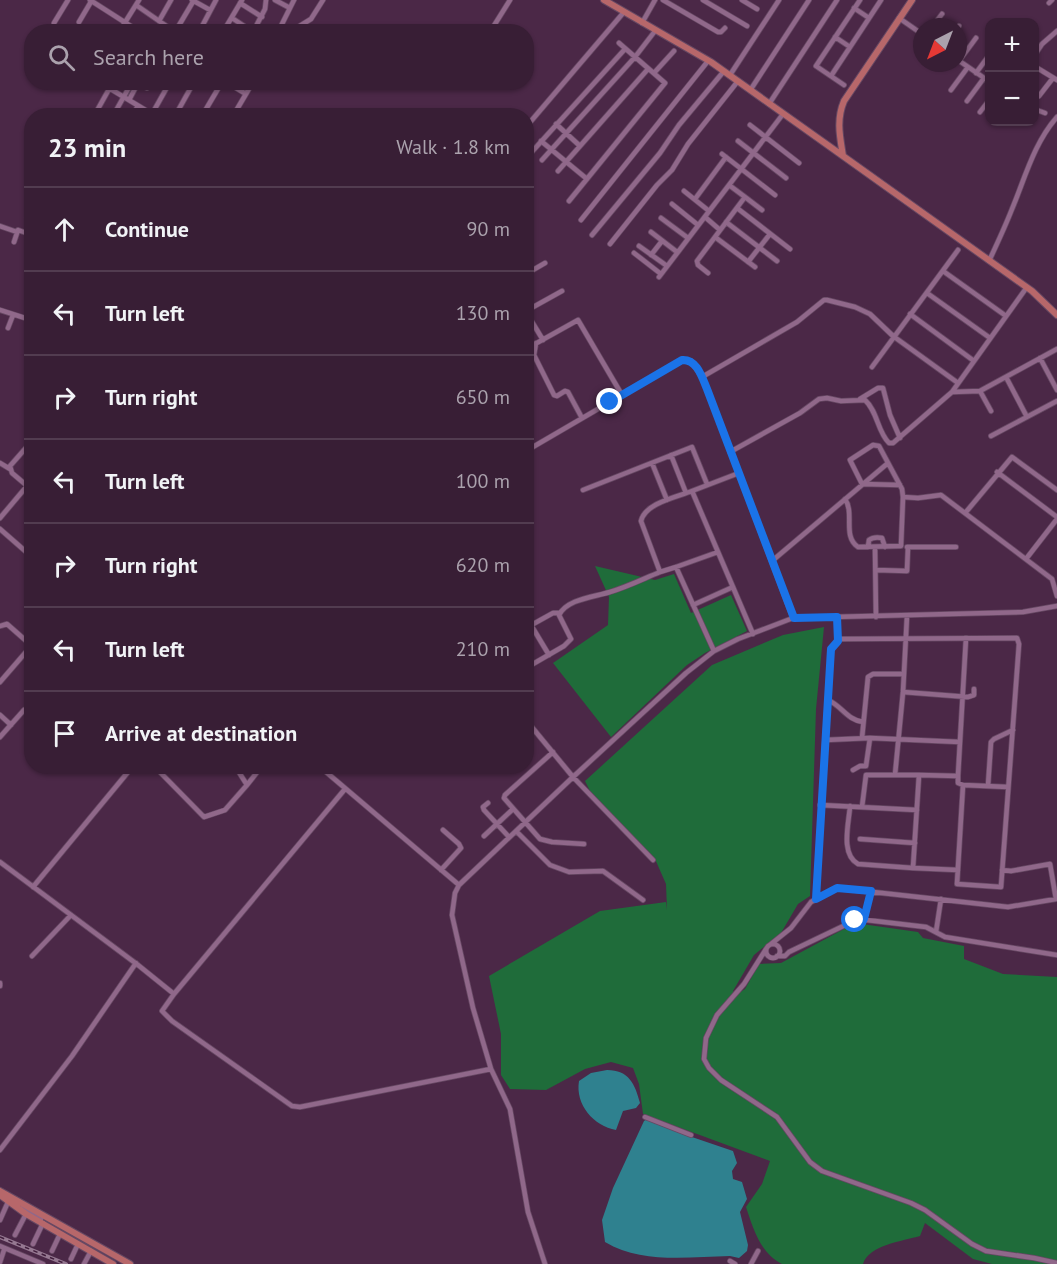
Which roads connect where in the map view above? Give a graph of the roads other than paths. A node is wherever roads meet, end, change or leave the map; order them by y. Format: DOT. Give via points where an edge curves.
graph roads {
  1 [pos="68,0"];
  2 [pos="91,0"];
  3 [pos="193,0"];
  4 [pos="216,0"];
  5 [pos="266,0"];
  6 [pos="275,0"];
  7 [pos="294,0"];
  8 [pos="323,0"];
  9 [pos="510,0"];
  10 [pos="606,0"];
  11 [pos="655,0"];
  12 [pos="663,0"];
  13 [pos="680,0"];
  14 [pos="703,0"];
  15 [pos="742,0"];
  16 [pos="779,0"];
  17 [pos="809,0"];
  18 [pos="837,0"];
  19 [pos="860,0"];
  20 [pos="881,0"];
  21 [pos="170,1"];
  22 [pos="909,1"];
  23 [pos="138,2"];
  24 [pos="241,2"];
  25 [pos="675,7"];
  26 [pos="290,8"];
  27 [pos="854,8"];
  28 [pos="757,9"];
  29 [pos="210,10"];
  30 [pos="624,12"];
  31 [pos="942,14"];
  32 [pos="262,17"];
  33 [pos="232,18"];
  34 [pos="869,18"];
  35 [pos="899,18"];
  36 [pos="939,18"];
  37 [pos="159,21"];
  38 [pos="79,22"];
  39 [pos="125,22"];
  40 [pos="54,23"];
  41 [pos="642,23"];
  42 [pos="128,24"];
  43 [pos="163,24"];
  44 [pos="180,24"];
  45 [pos="202,24"];
  46 [pos="228,24"];
  47 [pos="241,24"];
  48 [pos="258,24"];
  49 [pos="282,24"];
  50 [pos="302,24"];
  51 [pos="495,24"];
  52 [pos="747,26"];
  53 [pos="725,28"];
  54 [pos="913,28"];
  55 [pos="655,31"];
  56 [pos="1057,32"];
  57 [pos="835,37"];
  58 [pos="976,38"];
  59 [pos="619,43"];
  60 [pos="850,47"];
  61 [pos="625,49"];
  62 [pos="1039,49"];
  63 [pos="967,50"];
  64 [pos="674,51"];
  65 [pos="635,57"];
  66 [pos="708,61"];
  67 [pos="985,61"];
  68 [pos="968,67"];
  69 [pos="607,69"];
  70 [pos="648,69"];
  71 [pos="1039,69"];
  72 [pos="727,73"];
  73 [pos="976,73"];
  74 [pos="654,74"];
  75 [pos="831,76"];
  76 [pos="617,77"];
  77 [pos="984,78"];
  78 [pos="1055,79"];
  79 [pos="738,81"];
  80 [pos="844,84"];
  81 [pos="751,89"];
  82 [pos="109,90"];
  83 [pos="112,90"];
  84 [pos="130,90"];
  85 [pos="133,90"];
  86 [pos="164,90"];
  87 [pos="190,90"];
  88 [pos="219,90"];
  89 [pos="239,90"];
  90 [pos="248,90"];
  91 [pos="951,90"];
  92 [pos="246,94"];
  93 [pos="1039,96"];
  94 [pos="123,97"];
  95 [pos="129,100"];
  96 [pos="966,101"];
  97 [pos="769,104"];
  98 [pos="138,106"];
  99 [pos="985,106"];
  100 [pos="99,108"];
  101 [pos="117,108"];
  102 [pos="141,108"];
  103 [pos="156,108"];
  104 [pos="179,108"];
  105 [pos="207,108"];
  106 [pos="238,108"];
  107 [pos="1039,111"];
  108 [pos="981,112"];
  109 [pos="1045,113"];
  110 [pos="783,114"];
  111 [pos="1057,117"];
  112 [pos="534,118"];
  113 [pos="556,124"];
  114 [pos="750,125"];
  115 [pos="566,133"];
  116 [pos="765,137"];
  117 [pos="541,141"];
  118 [pos="738,141"];
  119 [pos="580,146"];
  120 [pos="534,149"];
  121 [pos="551,149"];
  122 [pos="754,152"];
  123 [pos="843,156"];
  124 [pos="542,160"];
  125 [pos="566,162"];
  126 [pos="799,163"];
  127 [pos="741,169"];
  128 [pos="558,171"];
  129 [pos="786,178"];
  130 [pos="588,179"];
  131 [pos="729,185"];
  132 [pos="684,191"];
  133 [pos="775,195"];
  134 [pos="745,197"];
  135 [pos="695,199"];
  136 [pos="569,201"];
  137 [pos="672,204"];
  138 [pos="737,208"];
  139 [pos="762,210"];
  140 [pos="709,211"];
  141 [pos="705,217"];
  142 [pos="661,218"];
  143 [pos="581,220"];
  144 [pos="726,222"];
  145 [pos="698,225"];
  146 [pos="0,226"];
  147 [pos="720,230"];
  148 [pos="17,232"];
  149 [pos="651,232"];
  150 [pos="24,234"];
  151 [pos="770,234"];
  152 [pos="592,235"];
  153 [pos="715,237"];
  154 [pos="688,238"];
  155 [pos="662,240"];
  156 [pos="14,242"];
  157 [pos="610,244"];
  158 [pos="639,246"];
  159 [pos="760,248"];
  160 [pos="790,249"];
  161 [pos="958,250"];
  162 [pos="677,252"];
  163 [pos="634,253"];
  164 [pos="651,255"];
  165 [pos="777,261"];
  166 [pos="989,261"];
  167 [pos="748,262"];
  168 [pos="545,263"];
  169 [pos="667,266"];
  170 [pos="755,267"];
  171 [pos="534,269"];
  172 [pos="943,271"];
  173 [pos="708,273"];
  174 [pos="1027,287"];
  175 [pos="562,291"];
  176 [pos="927,292"];
  177 [pos="534,307"];
  178 [pos="0,310"];
  179 [pos="910,314"];
  180 [pos="13,315"];
  181 [pos="1057,315"];
  182 [pos="1006,316"];
  183 [pos="24,318"];
  184 [pos="534,325"];
  185 [pos="8,328"];
  186 [pos="893,336"];
  187 [pos="990,338"];
  188 [pos="543,339"];
  189 [pos="536,343"];
  190 [pos="1057,349"];
  191 [pos="1040,358"];
  192 [pos="974,361"];
  193 [pos="872,367"];
  194 [pos="702,377"];
  195 [pos="1006,377"];
  196 [pos="958,383"];
  197 [pos="1057,390"];
  198 [pos="952,392"];
  199 [pos="980,392"];
  200 [pos="622,395"];
  201 [pos="860,399"];
  202 [pos="1057,401"];
  203 [pos="991,411"];
  204 [pos="1027,417"];
  205 [pos="582,418"];
  206 [pos="992,436"];
  207 [pos="900,438"];
  208 [pos="534,446"];
  209 [pos="24,450"];
  210 [pos="730,452"];
  211 [pos="671,455"];
  212 [pos="0,463"];
  213 [pos="652,463"];
  214 [pos="888,463"];
  215 [pos="10,469"];
  216 [pos="997,472"];
  217 [pos="739,473"];
  218 [pos="24,484"];
  219 [pos="707,484"];
  220 [pos="862,484"];
  221 [pos="900,485"];
  222 [pos="1057,489"];
  223 [pos="584,490"];
  224 [pos="689,492"];
  225 [pos="24,493"];
  226 [pos="903,497"];
  227 [pos="845,499"];
  228 [pos="667,501"];
  229 [pos="966,512"];
  230 [pos="0,518"];
  231 [pos="1057,518"];
  232 [pos="0,529"];
  233 [pos="901,546"];
  234 [pos="868,547"];
  235 [pos="875,547"];
  236 [pos="885,547"];
  237 [pos="908,547"];
  238 [pos="956,547"];
  239 [pos="24,550"];
  240 [pos="718,552"];
  241 [pos="1026,559"];
  242 [pos="772,561"];
  243 [pos="676,567"];
  244 [pos="876,570"];
  245 [pos="660,573"];
  246 [pos="733,587"];
  247 [pos="1057,596"];
  248 [pos="693,605"];
  249 [pos="1057,606"];
  250 [pos="559,613"];
  251 [pos="876,616"];
  252 [pos="907,616"];
  253 [pos="837,617"];
  254 [pos="794,618"];
  255 [pos="534,623"];
  256 [pos="0,626"];
  257 [pos="534,633"];
  258 [pos="753,634"];
  259 [pos="966,638"];
  260 [pos="24,639"];
  261 [pos="906,639"];
  262 [pos="838,641"];
  263 [pos="714,651"];
  264 [pos="24,653"];
  265 [pos="549,655"];
  266 [pos="534,663"];
  267 [pos="904,674"];
  268 [pos="0,682"];
  269 [pos="974,689"];
  270 [pos="903,692"];
  271 [pos="963,697"];
  272 [pos="828,700"];
  273 [pos="24,710"];
  274 [pos="0,715"];
  275 [pos="863,722"];
  276 [pos="11,724"];
  277 [pos="1013,730"];
  278 [pos="534,731"];
  279 [pos="0,736"];
  280 [pos="862,738"];
  281 [pos="870,738"];
  282 [pos="899,739"];
  283 [pos="825,740"];
  284 [pos="960,742"];
  285 [pos="553,752"];
  286 [pos="866,766"];
  287 [pos="534,769"];
  288 [pos="854,770"];
  289 [pos="126,774"];
  290 [pos="162,774"];
  291 [pos="241,774"];
  292 [pos="256,774"];
  293 [pos="328,774"];
  294 [pos="528,774"];
  295 [pos="866,775"];
  296 [pos="895,775"];
  297 [pos="919,775"];
  298 [pos="958,776"];
  299 [pos="573,777"];
  300 [pos="247,785"];
  301 [pos="963,785"];
  302 [pos="988,786"];
  303 [pos="1008,787"];
  304 [pos="345,789"];
  305 [pos="488,803"];
  306 [pos="820,805"];
  307 [pos="850,806"];
  308 [pos="862,807"];
  309 [pos="513,809"];
  310 [pos="917,810"];
  311 [pos="524,823"];
  312 [pos="496,824"];
  313 [pos="443,830"];
  314 [pos="516,831"];
  315 [pos="484,836"];
  316 [pos="509,837"];
  317 [pos="861,839"];
  318 [pos="915,843"];
  319 [pos="584,844"];
  320 [pos="653,860"];
  321 [pos="0,862"];
  322 [pos="1057,863"];
  323 [pos="1050,864"];
  324 [pos="913,868"];
  325 [pos="441,870"];
  326 [pos="958,870"];
  327 [pos="1002,870"];
  328 [pos="459,885"];
  329 [pos="33,887"];
  330 [pos="871,891"];
  331 [pos="816,899"];
  332 [pos="941,899"];
  333 [pos="643,900"];
  334 [pos="1057,900"];
  335 [pos="71,915"];
  336 [pos="864,919"];
  337 [pos="936,932"];
  338 [pos="780,937"];
  339 [pos="771,944"];
  340 [pos="778,948"];
  341 [pos="766,949"];
  342 [pos="789,952"];
  343 [pos="1057,955"];
  344 [pos="32,956"];
  345 [pos="770,956"];
  346 [pos="777,956"];
  347 [pos="760,958"];
  348 [pos="136,963"];
  349 [pos="174,994"];
  350 [pos="491,1069"];
  351 [pos="645,1117"];
  352 [pos="691,1135"];
  353 [pos="0,1150"];
  354 [pos="0,1193"];
  355 [pos="11,1201"];
  356 [pos="26,1214"];
  357 [pos="0,1220"];
  358 [pos="43,1223"];
  359 [pos="60,1234"];
  360 [pos="15,1235"];
  361 [pos="33,1244"];
  362 [pos="78,1244"];
  363 [pos="2,1248"];
  364 [pos="52,1251"];
  365 [pos="91,1251"];
  366 [pos="758,1251"];
  367 [pos="101,1257"];
  368 [pos="71,1259"];
  369 [pos="0,1262"];
  370 [pos="25,1262"];
  371 [pos="1057,1263"];
  372 [pos="36,1264"];
  373 [pos="43,1264"];
  374 [pos="84,1264"];
  375 [pos="97,1264"];
  376 [pos="113,1264"];
  377 [pos="119,1264"];
  378 [pos="125,1264"];
  379 [pos="130,1264"];
  380 [pos="545,1264"];
  381 [pos="751,1264"];
  1 -- 40 [label="street"];
  2 -- 38 [label="street"];
  2 -- 39 [label="street"];
  3 -- 29 [label="street"];
  3 -- 44 [label="street"];
  4 -- 29 [label="street"];
  5 -- 32 [label="street"];
  6 -- 26 [label="street"];
  7 -- 26 [label="street"];
  8 -- 50 [label="street"];
  9 -- 51 [label="street"];
  10 -- 30 [label="main road"];
  11 -- 41 [label="street"];
  12 -- 25 [label="street"];
  13 -- 25 [label="street"];
  14 -- 52 [label="street"];
  15 -- 28 [label="street"];
  16 -- 72 [label="street"];
  17 -- 81 [label="street"];
  18 -- 97 [label="street"];
  19 -- 27 [label="street"];
  20 -- 34 [label="street"];
  21 -- 37 [label="street"];
  22 -- 35 [label="main road"];
  23 -- 37 [label="street"];
  23 -- 39 [label="street"];
  24 -- 32 [label="street"];
  24 -- 33 [label="street"];
  25 -- 53 [label="street" via="718,32"];
  26 -- 49 [label="street"];
  27 -- 34 [label="street"];
  27 -- 57 [label="street"];
  29 -- 45 [label="street"];
  30 -- 41 [label="main road"];
  30 -- 112 [label="street"];
  31 -- 36 [label="street"];
  32 -- 48 [label="street"];
  33 -- 46 [label="street"];
  33 -- 47 [label="street"];
  34 -- 60 [label="street"];
  35 -- 54 [label="street"];
  35 -- 123 [label="main road" via="840,108 838,125"];
  37 -- 43 [label="street"];
  39 -- 42 [label="street"];
  41 -- 55 [label="main road"];
  55 -- 65 [label="street"];
  55 -- 66 [label="main road"];
  56 -- 62 [label="street"];
  57 -- 60 [label="street"];
  57 -- 75 [label="street" via="816,66"];
  58 -- 63 [label="street"];
  59 -- 61 [label="street"];
  60 -- 75 [label="street"];
  61 -- 65 [label="street"];
  61 -- 69 [label="street"];
  64 -- 74 [label="street"];
  65 -- 70 [label="street"];
  65 -- 76 [label="street"];
  66 -- 72 [label="main road"];
  66 -- 143 [label="street"];
  67 -- 73 [label="street"];
  68 -- 73 [label="street"];
  68 -- 91 [label="street"];
  69 -- 76 [label="street"];
  69 -- 113 [label="street"];
  70 -- 74 [label="street"];
  70 -- 119 [label="street"];
  71 -- 78 [label="street"];
  72 -- 79 [label="main road"];
  72 -- 152 [label="street" via="679,125"];
  73 -- 77 [label="street"];
  74 -- 130 [label="street" via="665,83"];
  75 -- 80 [label="street"];
  76 -- 115 [label="street"];
  77 -- 96 [label="street"];
  78 -- 93 [label="street"];
  79 -- 81 [label="main road"];
  79 -- 157 [label="street"];
  81 -- 97 [label="main road"];
  82 -- 100 [label="street"];
  83 -- 94 [label="street"];
  84 -- 94 [label="street"];
  85 -- 95 [label="street"];
  86 -- 103 [label="street"];
  87 -- 104 [label="street"];
  88 -- 105 [label="street"];
  89 -- 92 [label="street"];
  90 -- 92 [label="street"];
  92 -- 106 [label="street"];
  94 -- 95 [label="street"];
  94 -- 101 [label="street"];
  95 -- 98 [label="street"];
  97 -- 110 [label="main road"];
  98 -- 102 [label="street"];
  99 -- 108 [label="street"];
  107 -- 109 [label="street"];
  110 -- 116 [label="street"];
  110 -- 123 [label="main road"];
  111 -- 166 [label="street" via="1029,163"];
  113 -- 115 [label="street"];
  113 -- 117 [label="street"];
  114 -- 116 [label="street"];
  115 -- 119 [label="street"];
  115 -- 121 [label="street"];
  116 -- 122 [label="street"];
  116 -- 126 [label="street"];
  117 -- 120 [label="street"];
  117 -- 121 [label="street"];
  118 -- 122 [label="street"];
  119 -- 125 [label="street"];
  121 -- 124 [label="street"];
  121 -- 125 [label="street"];
  122 -- 127 [label="street"];
  122 -- 129 [label="street"];
  123 -- 166 [label="main road"];
  125 -- 128 [label="street"];
  125 -- 130 [label="street"];
  127 -- 131 [label="street"];
  127 -- 133 [label="street"];
  127 -- 135 [label="street" via="724,156"];
  130 -- 136 [label="street"];
  131 -- 134 [label="street"];
  131 -- 140 [label="street"];
  132 -- 135 [label="street"];
  134 -- 138 [label="street"];
  134 -- 139 [label="street"];
  135 -- 140 [label="street"];
  137 -- 145 [label="street"];
  138 -- 144 [label="street"];
  138 -- 151 [label="street"];
  140 -- 141 [label="street"];
  141 -- 145 [label="street"];
  141 -- 147 [label="street"];
  142 -- 154 [label="street"];
  144 -- 147 [label="street"];
  144 -- 159 [label="street"];
  145 -- 154 [label="street"];
  146 -- 148 [label="street"];
  147 -- 153 [label="street"];
  148 -- 150 [label="street"];
  148 -- 156 [label="street"];
  149 -- 155 [label="street"];
  151 -- 159 [label="street"];
  151 -- 160 [label="street"];
  153 -- 167 [label="street"];
  153 -- 173 [label="street" via="697,262"];
  154 -- 162 [label="street"];
  155 -- 162 [label="street"];
  155 -- 164 [label="street"];
  158 -- 164 [label="street"];
  159 -- 165 [label="street"];
  159 -- 167 [label="street"];
  161 -- 172 [label="street"];
  162 -- 169 [label="street"];
  163 -- 169 [label="street" via="660,275"];
  164 -- 169 [label="street"];
  166 -- 174 [label="main road"];
  167 -- 170 [label="street"];
  168 -- 171 [label="street"];
  172 -- 176 [label="street"];
  172 -- 182 [label="street"];
  174 -- 181 [label="main road"];
  174 -- 182 [label="street"];
  175 -- 177 [label="street"];
  176 -- 179 [label="street"];
  176 -- 187 [label="street"];
  178 -- 180 [label="street"];
  179 -- 186 [label="street"];
  179 -- 192 [label="street"];
  180 -- 183 [label="street"];
  180 -- 185 [label="street"];
  182 -- 187 [label="street"];
  184 -- 188 [label="street"];
  186 -- 193 [label="street"];
  186 -- 194 [label="street" via="864,310 824,300 797,322"];
  186 -- 196 [label="street"];
  187 -- 192 [label="street"];
  188 -- 189 [label="street"];
  188 -- 200 [label="street" via="579,320"];
  189 -- 205 [label="street" via="534,355 556,396 568,392"];
  190 -- 191 [label="street"];
  191 -- 195 [label="street"];
  191 -- 197 [label="street"];
  192 -- 196 [label="street"];
  194 -- 200 [label="street" via="693,363 682,360"];
  194 -- 210 [label="street"];
  195 -- 199 [label="street"];
  195 -- 204 [label="street"];
  196 -- 198 [label="street"];
  198 -- 199 [label="street"];
  198 -- 207 [label="street"];
  199 -- 203 [label="street"];
  200 -- 205 [label="street"];
  201 -- 207 [label="street" via="868,402 887,442 891,444"];
  201 -- 207 [label="street" via="883,388"];
  201 -- 210 [label="street" via="819,399"];
  202 -- 204 [label="street"];
  204 -- 206 [label="street"];
  205 -- 208 [label="street"];
  209 -- 215 [label="street"];
  210 -- 217 [label="street"];
  211 -- 213 [label="street"];
  211 -- 219 [label="street" via="692,447"];
  211 -- 224 [label="street"];
  212 -- 215 [label="street"];
  213 -- 223 [label="street"];
  213 -- 228 [label="street"];
  214 -- 220 [label="street"];
  214 -- 220 [label="street" via="877,445 851,459"];
  214 -- 221 [label="street"];
  215 -- 218 [label="street"];
  216 -- 222 [label="street" via="1012,457"];
  216 -- 229 [label="street"];
  216 -- 231 [label="street"];
  217 -- 219 [label="street"];
  217 -- 242 [label="street"];
  219 -- 224 [label="street"];
  220 -- 221 [label="street"];
  220 -- 227 [label="street"];
  221 -- 226 [label="street"];
  224 -- 228 [label="street"];
  224 -- 240 [label="street"];
  225 -- 230 [label="street"];
  226 -- 229 [label="street" via="941,495"];
  226 -- 233 [label="street"];
  227 -- 234 [label="street" via="849,505 852,543"];
  227 -- 242 [label="street"];
  228 -- 245 [label="street" via="644,513 641,521"];
  229 -- 241 [label="street"];
  231 -- 241 [label="street"];
  232 -- 239 [label="street"];
  233 -- 236 [label="street"];
  233 -- 237 [label="street"];
  234 -- 235 [label="street"];
  234 -- 236 [label="street" via="868,540 882,538"];
  235 -- 236 [label="street"];
  235 -- 244 [label="street"];
  237 -- 238 [label="street"];
  237 -- 244 [label="street" via="908,571"];
  240 -- 243 [label="street"];
  240 -- 246 [label="street"];
  241 -- 247 [label="street" via="1052,579"];
  242 -- 254 [label="street"];
  243 -- 245 [label="street"];
  243 -- 248 [label="street"];
  244 -- 251 [label="street"];
  245 -- 250 [label="street" via="582,599"];
  246 -- 248 [label="street"];
  246 -- 258 [label="street"];
  248 -- 263 [label="street"];
  249 -- 252 [label="street" via="1023,612"];
  250 -- 255 [label="street"];
  250 -- 265 [label="street" via="572,639"];
  251 -- 252 [label="street"];
  251 -- 253 [label="street"];
  252 -- 261 [label="street"];
  253 -- 254 [label="street"];
  253 -- 262 [label="street"];
  254 -- 258 [label="street"];
  256 -- 260 [label="street" via="7,624"];
  257 -- 265 [label="street"];
  258 -- 263 [label="street"];
  259 -- 261 [label="street"];
  259 -- 271 [label="street"];
  259 -- 277 [label="street" via="1018,639"];
  261 -- 262 [label="street"];
  261 -- 267 [label="street"];
  262 -- 272 [label="street" via="831,649"];
  263 -- 299 [label="street"];
  264 -- 268 [label="street"];
  265 -- 266 [label="street"];
  267 -- 270 [label="street"];
  267 -- 275 [label="street" via="868,677"];
  269 -- 271 [label="street" via="973,695"];
  270 -- 271 [label="street"];
  270 -- 282 [label="street"];
  271 -- 284 [label="street"];
  272 -- 275 [label="street" via="849,718"];
  272 -- 283 [label="street"];
  273 -- 276 [label="street"];
  274 -- 276 [label="street"];
  275 -- 280 [label="street"];
  276 -- 279 [label="street"];
  277 -- 302 [label="street" via="991,742"];
  277 -- 303 [label="street"];
  278 -- 285 [label="street"];
  280 -- 281 [label="street"];
  280 -- 283 [label="street"];
  281 -- 282 [label="street"];
  281 -- 286 [label="street"];
  282 -- 284 [label="street"];
  282 -- 296 [label="street"];
  283 -- 306 [label="street"];
  284 -- 298 [label="street"];
  285 -- 287 [label="street"];
  285 -- 299 [label="street"];
  286 -- 288 [label="street"];
  286 -- 295 [label="street"];
  289 -- 329 [label="street"];
  290 -- 300 [label="street" via="204,817 225,810"];
  291 -- 300 [label="street"];
  292 -- 300 [label="street"];
  293 -- 304 [label="street"];
  294 -- 309 [label="street" via="505,795"];
  295 -- 296 [label="street"];
  295 -- 308 [label="street"];
  296 -- 297 [label="street"];
  297 -- 298 [label="street"];
  297 -- 310 [label="street"];
  298 -- 301 [label="street" via="958,783"];
  299 -- 311 [label="street"];
  299 -- 320 [label="street"];
  301 -- 302 [label="street"];
  301 -- 326 [label="street"];
  302 -- 303 [label="street"];
  303 -- 327 [label="street"];
  304 -- 325 [label="street"];
  304 -- 349 [label="street"];
  305 -- 312 [label="street" via="483,808"];
  306 -- 307 [label="street"];
  306 -- 331 [label="street"];
  307 -- 308 [label="street"];
  307 -- 324 [label="street" via="847,850 851,860 858,864"];
  308 -- 310 [label="street"];
  309 -- 311 [label="street"];
  309 -- 312 [label="street"];
  310 -- 318 [label="street"];
  311 -- 314 [label="street"];
  311 -- 319 [label="street" via="544,841"];
  312 -- 315 [label="street"];
  312 -- 316 [label="street"];
  313 -- 325 [label="street" via="461,848"];
  314 -- 316 [label="street"];
  314 -- 333 [label="street" via="550,865 569,872 603,871"];
  316 -- 328 [label="street"];
  317 -- 318 [label="street"];
  318 -- 324 [label="street"];
  321 -- 329 [label="street"];
  322 -- 323 [label="street"];
  323 -- 327 [label="street"];
  323 -- 334 [label="street"];
  324 -- 326 [label="street"];
  325 -- 328 [label="street"];
  326 -- 327 [label="street" via="957,884 1001,887"];
  328 -- 350 [label="street" via="452,915"];
  329 -- 335 [label="street"];
  330 -- 331 [label="street" via="837,888"];
  330 -- 332 [label="street"];
  330 -- 336 [label="street"];
  331 -- 338 [label="street"];
  332 -- 334 [label="street" via="1008,907"];
  332 -- 337 [label="street"];
  335 -- 344 [label="street"];
  335 -- 348 [label="street"];
  336 -- 337 [label="street" via="926,927"];
  336 -- 342 [label="street" via="853,920"];
  337 -- 343 [label="street" via="945,937"];
  338 -- 339 [label="street"];
  338 -- 340 [label="street"];
  339 -- 340 [label="street"];
  339 -- 341 [label="street"];
  340 -- 342 [label="street"];
  340 -- 346 [label="street"];
  341 -- 345 [label="street"];
  341 -- 347 [label="street"];
  342 -- 346 [label="street"];
  345 -- 346 [label="street"];
  345 -- 347 [label="street"];
  347 -- 371 [label="street" via="710,1028 703,1053 714,1074 777,1116 810,1162 822,1171 926,1210 986,1251"];
  348 -- 349 [label="street"];
  348 -- 353 [label="street"];
  349 -- 350 [label="street" via="163,1014 292,1106"];
  350 -- 380 [label="street" via="510,1109 528,1212"];
  351 -- 352 [label="street"];
  354 -- 355 [label="main road"];
  355 -- 356 [label="main road"];
  355 -- 357 [label="street"];
  355 -- 377 [label="street"];
  355 -- 378 [label="street"];
  355 -- 379 [label="main road"];
  356 -- 358 [label="main road"];
  356 -- 360 [label="street"];
  358 -- 359 [label="main road"];
  358 -- 361 [label="street"];
  359 -- 362 [label="main road"];
  359 -- 364 [label="street"];
  362 -- 365 [label="main road"];
  362 -- 368 [label="street"];
  363 -- 369 [label="street"];
  363 -- 370 [label="street"];
  363 -- 373 [label="street"];
  365 -- 367 [label="main road"];
  365 -- 374 [label="street"];
  366 -- 381 [label="street"];
  367 -- 375 [label="street"];
  367 -- 376 [label="main road"];
  370 -- 372 [label="street"];
}
